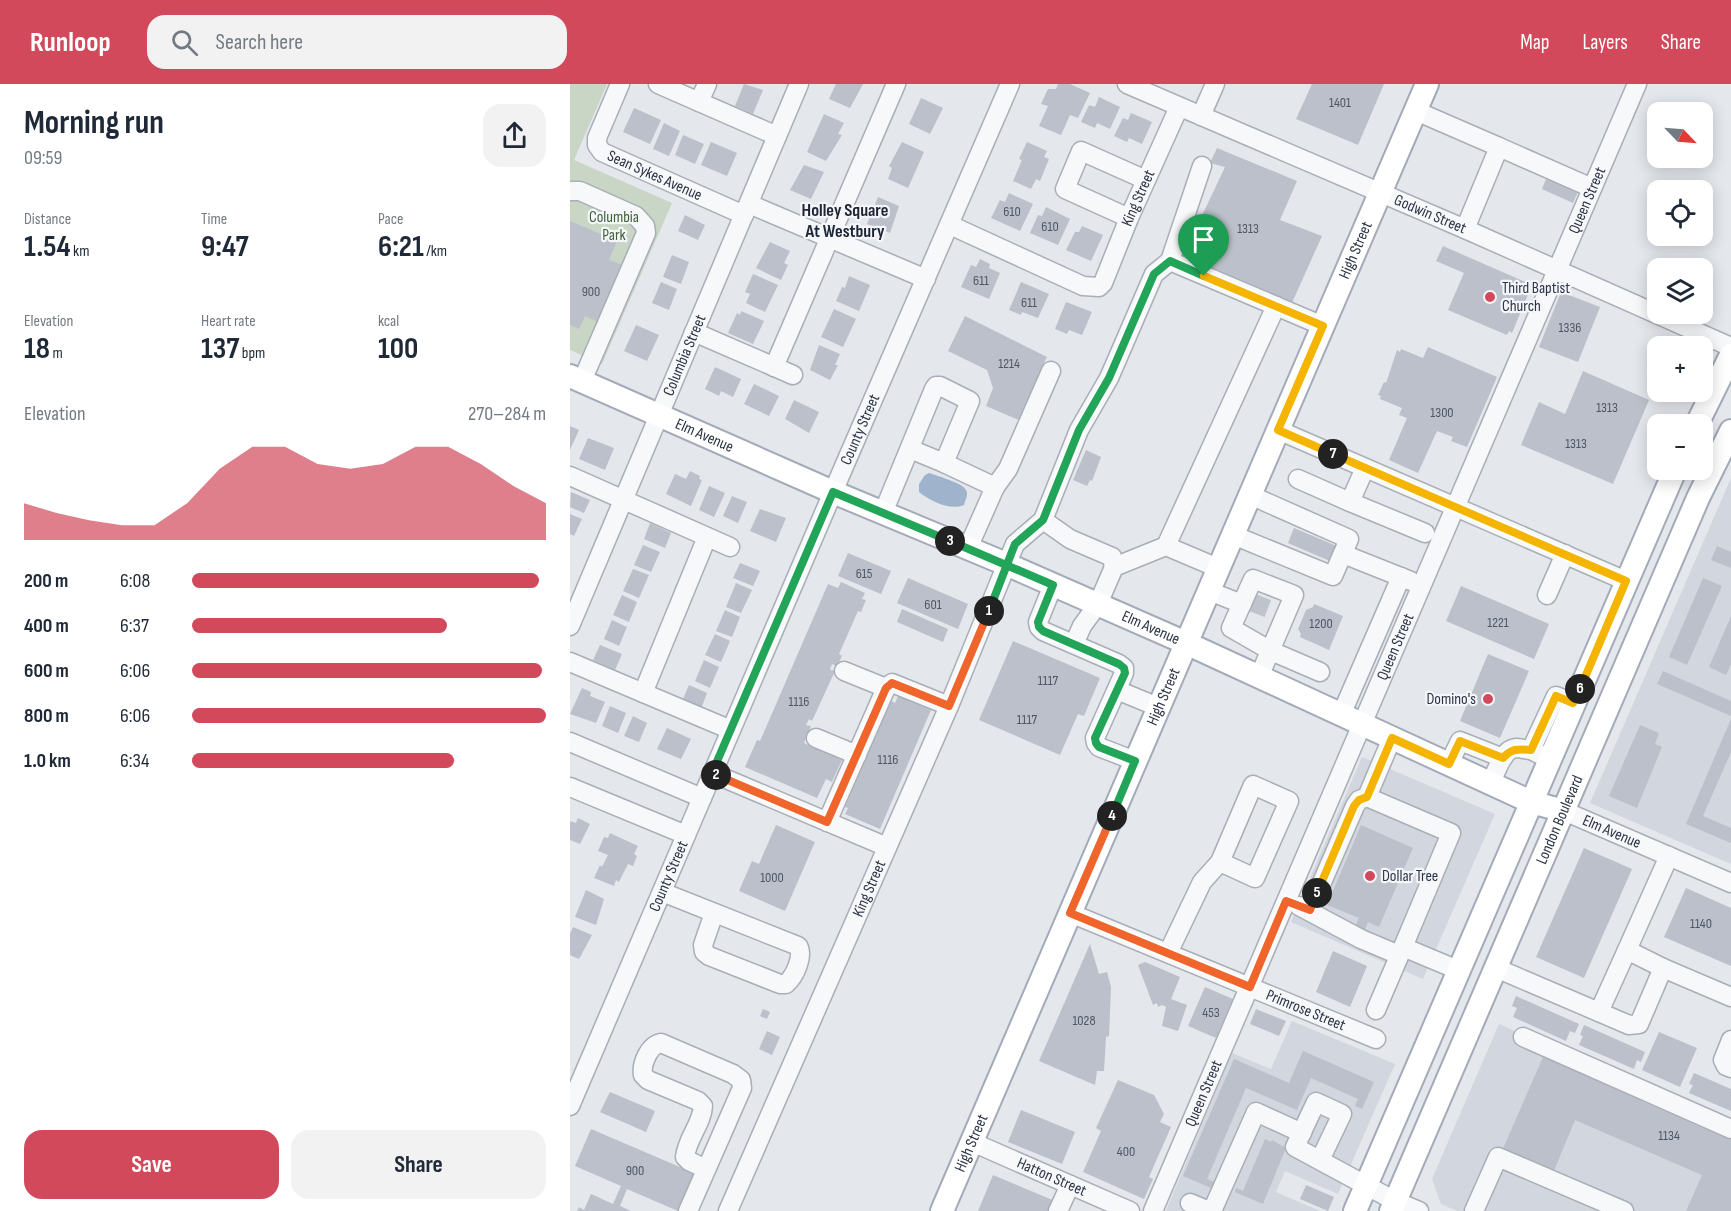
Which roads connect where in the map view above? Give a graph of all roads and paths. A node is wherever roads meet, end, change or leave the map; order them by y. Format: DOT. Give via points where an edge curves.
graph roads {
  1 [pos="620,84"];
  2 [pos="658,84"];
  3 [pos="707,84"];
  4 [pos="799,84"];
  5 [pos="896,84"];
  6 [pos="1010,84"];
  7 [pos="1127,84"];
  8 [pos="1215,84"];
  9 [pos="1427,84"];
  10 [pos="1637,84"];
  11 [pos="699,102"];
  12 [pos="1179,107"];
  13 [pos="1416,111"];
  14 [pos="1201,116"];
  15 [pos="777,136"];
  16 [pos="1499,147"];
  17 [pos="1202,166"];
  18 [pos="1146,180"];
  19 [pos="1592,188"];
  20 [pos="573,190"];
  21 [pos="1381,194"];
  22 [pos="746,210"];
  23 [pos="1129,218"];
  24 [pos="950,225"];
  25 [pos="1465,229"];
  26 [pos="830,238"];
  27 [pos="1170,261"];
  28 [pos="1557,270"];
  29 [pos="926,279"];
  30 [pos="1276,306"];
  31 [pos="1323,326"];
  32 [pos="694,333"];
  33 [pos="1731,347"];
  34 [pos="1731,355"];
  35 [pos="774,367"];
  36 [pos="1051,371"];
  37 [pos="793,375"];
  38 [pos="576,378"];
  39 [pos="1702,414"];
  40 [pos="659,415"];
  41 [pos="1278,430"];
  42 [pos="1731,431"];
  43 [pos="910,448"];
  44 [pos="944,463"];
  45 [pos="1365,468"];
  46 [pos="570,476"];
  47 [pos="1298,479"];
  48 [pos="1671,480"];
  49 [pos="995,487"];
  50 [pos="833,492"];
  51 [pos="1250,495"];
  52 [pos="624,500"];
  53 [pos="1350,502"];
  54 [pos="1457,507"];
  55 [pos="883,513"];
  56 [pos="1043,520"];
  57 [pos="1425,533"];
  58 [pos="1233,535"];
  59 [pos="707,537"];
  60 [pos="1166,546"];
  61 [pos="730,547"];
  62 [pos="968,548"];
  63 [pos="1343,554"];
  64 [pos="1565,554"];
  65 [pos="1006,564"];
  66 [pos="1114,567"];
  67 [pos="1218,568"];
  68 [pos="1401,577"];
  69 [pos="1626,581"];
  70 [pos="1053,585"];
  71 [pos="1422,586"];
  72 [pos="1209,591"];
  73 [pos="1547,595"];
  74 [pos="1246,602"];
  75 [pos="1098,604"];
  76 [pos="570,626"];
  77 [pos="1186,643"];
  78 [pos="1074,644"];
  79 [pos="1270,651"];
  80 [pos="570,662"];
  81 [pos="844,670"];
  82 [pos="1320,672"];
  83 [pos="1259,677"];
  84 [pos="886,688"];
  85 [pos="1117,690"];
  86 [pos="643,693"];
  87 [pos="949,706"];
  88 [pos="1158,707"];
  89 [pos="1341,715"];
  90 [pos="1362,725"];
  91 [pos="730,730"];
  92 [pos="816,738"];
  93 [pos="1392,738"];
  94 [pos="570,742"];
  95 [pos="1540,754"];
  96 [pos="856,755"];
  97 [pos="1503,758"];
  98 [pos="1135,761"];
  99 [pos="1449,764"];
  100 [pos="712,773"];
  101 [pos="1491,783"];
  102 [pos="570,787"];
  103 [pos="1367,797"];
  104 [pos="702,798"];
  105 [pos="1531,802"];
  106 [pos="1564,811"];
  107 [pos="827,822"];
  108 [pos="686,835"];
  109 [pos="887,847"];
  110 [pos="1669,856"];
  111 [pos="1220,862"];
  112 [pos="1731,883"];
  113 [pos="662,892"];
  114 [pos="1286,901"];
  115 [pos="1310,910"];
  116 [pos="714,913"];
  117 [pos="1070,913"];
  118 [pos="1627,950"];
  119 [pos="1401,951"];
  120 [pos="1168,953"];
  121 [pos="1496,968"];
  122 [pos="1663,968"];
  123 [pos="1458,970"];
  124 [pos="1250,987"];
  125 [pos="1731,997"];
  126 [pos="1376,1010"];
  127 [pos="1599,1012"];
  128 [pos="1523,1037"];
  129 [pos="1376,1039"];
  130 [pos="1731,1040"];
  131 [pos="1731,1068"];
  132 [pos="570,1106"];
  133 [pos="1731,1129"];
  134 [pos="1302,1133"];
  135 [pos="972,1142"];
  136 [pos="1320,1160"];
  137 [pos="706,1169"];
  138 [pos="1070,1185"];
  139 [pos="1366,1186"];
  140 [pos="1190,1203"];
  141 [pos="1393,1206"];
  142 [pos="688,1211"];
  143 [pos="728,1211"];
  144 [pos="942,1211"];
  145 [pos="1058,1211"];
  146 [pos="1130,1211"];
  147 [pos="1153,1211"];
  148 [pos="1210,1211"];
  149 [pos="1355,1211"];
  150 [pos="1419,1211"];
  151 [pos="1474,1211"];
  152 [pos="1624,1211"];
  1 -- 22 [label="street, Sean Sykes Avenue" via="597,138 602,152"];
  2 -- 11 [label="street"];
  3 -- 11 [label="street"];
  4 -- 15 [label="street, Columbia Street"];
  5 -- 26 [label="street"];
  6 -- 24 [label="street, County Street"];
  7 -- 12 [label="street, Godwin Street"];
  8 -- 14 [label="street"];
  9 -- 13 [label="main road, High Street"];
  10 -- 19 [label="street, Queen Street"];
  11 -- 15 [label="street"];
  12 -- 14 [label="street, Godwin Street"];
  12 -- 18 [label="street, King Street"];
  13 -- 16 [label="street"];
  13 -- 21 [label="main road, High Street"];
  14 -- 21 [label="street, Godwin Street"];
  15 -- 22 [label="street, Columbia Street"];
  16 -- 19 [label="street"];
  16 -- 25 [label="street"];
  17 -- 27 [label="street"];
  18 -- 23 [label="street, King Street"];
  18 -- 23 [label="street" via="1081,151 1065,189"];
  19 -- 28 [label="street, Queen Street"];
  20 -- 38 [label="street" via="636,216 646,232"];
  21 -- 25 [label="street, Godwin Street"];
  21 -- 31 [label="main road, High Street"];
  22 -- 26 [label="street, Sean Sykes Avenue"];
  22 -- 32 [label="street, Columbia Street"];
  23 -- 24 [label="street, King Street" via="1099,287 1083,286"];
  24 -- 29 [label="street, County Street"];
  25 -- 28 [label="street, Godwin Street"];
  26 -- 29 [label="street, Sean Sykes Avenue"];
  26 -- 35 [label="street"];
  27 -- 30 [label="street"];
  27 -- 56 [label="street" via="1154,274 1109,378 1079,430"];
  28 -- 33 [label="street, Godwin Street"];
  28 -- 54 [label="street, Queen Street"];
  29 -- 50 [label="street, County Street"];
  30 -- 31 [label="street"];
  30 -- 60 [label="street"];
  31 -- 41 [label="main road, High Street"];
  32 -- 35 [label="street"];
  32 -- 40 [label="street, Columbia Street"];
  34 -- 39 [label="main road"];
  35 -- 37 [label="street"];
  36 -- 49 [label="street" via="1008,469"];
  38 -- 40 [label="main road, Elm Avenue"];
  40 -- 50 [label="main road, Elm Avenue"];
  40 -- 52 [label="street, Columbia Street"];
  41 -- 45 [label="street"];
  41 -- 51 [label="main road, High Street"];
  42 -- 106 [label="main road, London Boulevard" via="1698,498"];
  43 -- 44 [label="street"];
  43 -- 44 [label="street" via="934,389 940,386 970,401"];
  43 -- 55 [label="street"];
  44 -- 49 [label="street"];
  45 -- 53 [label="street"];
  45 -- 54 [label="street"];
  46 -- 52 [label="street"];
  47 -- 53 [label="street"];
  48 -- 69 [label="main road, London Boulevard"];
  49 -- 62 [label="street"];
  50 -- 55 [label="main road, Elm Avenue"];
  50 -- 91 [label="street, County Street"];
  51 -- 58 [label="main road, High Street"];
  51 -- 63 [label="street" via="1349,539"];
  52 -- 59 [label="street"];
  52 -- 76 [label="street, Columbia Street"];
  53 -- 57 [label="street"];
  54 -- 64 [label="street"];
  54 -- 71 [label="street, Queen Street"];
  55 -- 62 [label="main road, Elm Avenue"];
  56 -- 65 [label="street, King Street" via="1015,544"];
  56 -- 66 [label="street" via="1070,539 1112,557"];
  58 -- 63 [label="street" via="1333,576"];
  58 -- 67 [label="main road, High Street"];
  59 -- 61 [label="street"];
  59 -- 86 [label="street"];
  60 -- 66 [label="street"];
  60 -- 67 [label="street"];
  62 -- 65 [label="main road, Elm Avenue"];
  63 -- 68 [label="street"];
  64 -- 69 [label="street"];
  64 -- 73 [label="street"];
  65 -- 70 [label="main road, Elm Avenue"];
  65 -- 87 [label="street, King Street"];
  66 -- 75 [label="street"];
  67 -- 72 [label="main road, High Street"];
  68 -- 71 [label="street"];
  68 -- 89 [label="street"];
  69 -- 95 [label="main road, London Boulevard" via="1573,703"];
  70 -- 75 [label="main road, Elm Avenue"];
  70 -- 78 [label="street" via="1039,627"];
  71 -- 90 [label="street, Queen Street"];
  72 -- 74 [label="street"];
  72 -- 77 [label="main road, High Street"];
  74 -- 79 [label="street" via="1231,628"];
  74 -- 79 [label="street" via="1253,579 1294,596 1280,614"];
  75 -- 77 [label="main road, Elm Avenue"];
  75 -- 78 [label="street"];
  77 -- 83 [label="main road, Elm Avenue"];
  77 -- 88 [label="main road, High Street"];
  78 -- 85 [label="street" via="1124,668"];
  79 -- 82 [label="street"];
  79 -- 83 [label="street"];
  80 -- 86 [label="street"];
  81 -- 84 [label="street"];
  83 -- 89 [label="main road, Elm Avenue"];
  84 -- 87 [label="street" via="892,683"];
  84 -- 96 [label="street"];
  85 -- 88 [label="street"];
  85 -- 98 [label="street" via="1096,743"];
  86 -- 91 [label="street"];
  87 -- 109 [label="street, King Street"];
  88 -- 98 [label="main road, High Street"];
  89 -- 90 [label="main road, Elm Avenue"];
  90 -- 93 [label="main road, Elm Avenue"];
  90 -- 114 [label="street, Queen Street"];
  91 -- 100 [label="street, County Street"];
  92 -- 96 [label="street"];
  93 -- 99 [label="main road, Elm Avenue"];
  93 -- 103 [label="street"];
  94 -- 104 [label="street"];
  95 -- 97 [label="street" via="1516,748"];
  95 -- 105 [label="main road, London Boulevard"];
  96 -- 107 [label="street"];
  97 -- 99 [label="street" via="1460,741"];
  97 -- 101 [label="street"];
  98 -- 117 [label="main road, High Street"];
  99 -- 101 [label="main road, Elm Avenue"];
  100 -- 104 [label="street, County Street"];
  100 -- 107 [label="street"];
  101 -- 105 [label="main road, Elm Avenue"];
  102 -- 108 [label="street"];
  103 -- 115 [label="street" via="1354,806"];
  103 -- 119 [label="street" via="1451,833"];
  104 -- 108 [label="street, County Street"];
  105 -- 106 [label="main road, Elm Avenue"];
  105 -- 123 [label="main road, London Boulevard"];
  106 -- 110 [label="street, Elm Avenue"];
  106 -- 121 [label="main road, London Boulevard"];
  107 -- 109 [label="street"];
  108 -- 113 [label="street, County Street"];
  109 -- 143 [label="street, King Street"];
  110 -- 112 [label="street, Elm Avenue"];
  110 -- 118 [label="street"];
  111 -- 111 [label="street" via="1253,785 1289,801 1255,878"];
  111 -- 120 [label="street" via="1203,882"];
  113 -- 116 [label="street"];
  113 -- 132 [label="street, County Street"];
  114 -- 115 [label="street"];
  114 -- 124 [label="street, Queen Street"];
  115 -- 119 [label="street" via="1361,939"];
  116 -- 116 [label="street" via="798,946 800,957 791,980 780,984 704,952"];
  117 -- 120 [label="street, Primrose Street"];
  117 -- 135 [label="main road, High Street"];
  118 -- 122 [label="street"];
  118 -- 127 [label="street"];
  119 -- 123 [label="street"];
  119 -- 126 [label="street"];
  120 -- 124 [label="street, Primrose Street"];
  121 -- 127 [label="street"];
  121 -- 141 [label="main road, London Boulevard"];
  122 -- 125 [label="street"];
  122 -- 127 [label="street" via="1639,1024 1629,1025"];
  123 -- 139 [label="main road, London Boulevard"];
  124 -- 129 [label="street, Primrose Street"];
  124 -- 147 [label="street, Queen Street"];
  128 -- 133 [label="street"];
  130 -- 131 [label="street" via="1723,1060"];
  134 -- 136 [label="street" via="1295,1147"];
  134 -- 136 [label="street" via="1316,1102 1342,1114"];
  134 -- 148 [label="street" via="1256,1112"];
  135 -- 138 [label="street, Hatton Street"];
  135 -- 144 [label="main road, High Street"];
  136 -- 139 [label="street"];
  137 -- 137 [label="street" via="742,1088 741,1080 656,1044 642,1069 643,1075 703,1106 685,1156"];
  137 -- 142 [label="street"];
  138 -- 145 [label="street"];
  138 -- 146 [label="street, Hatton Street"];
  139 -- 141 [label="street"];
  139 -- 149 [label="main road, London Boulevard"];
  140 -- 148 [label="street"];
  141 -- 150 [label="street"];
  151 -- 152 [label="street" via="1498,1156"];
}
